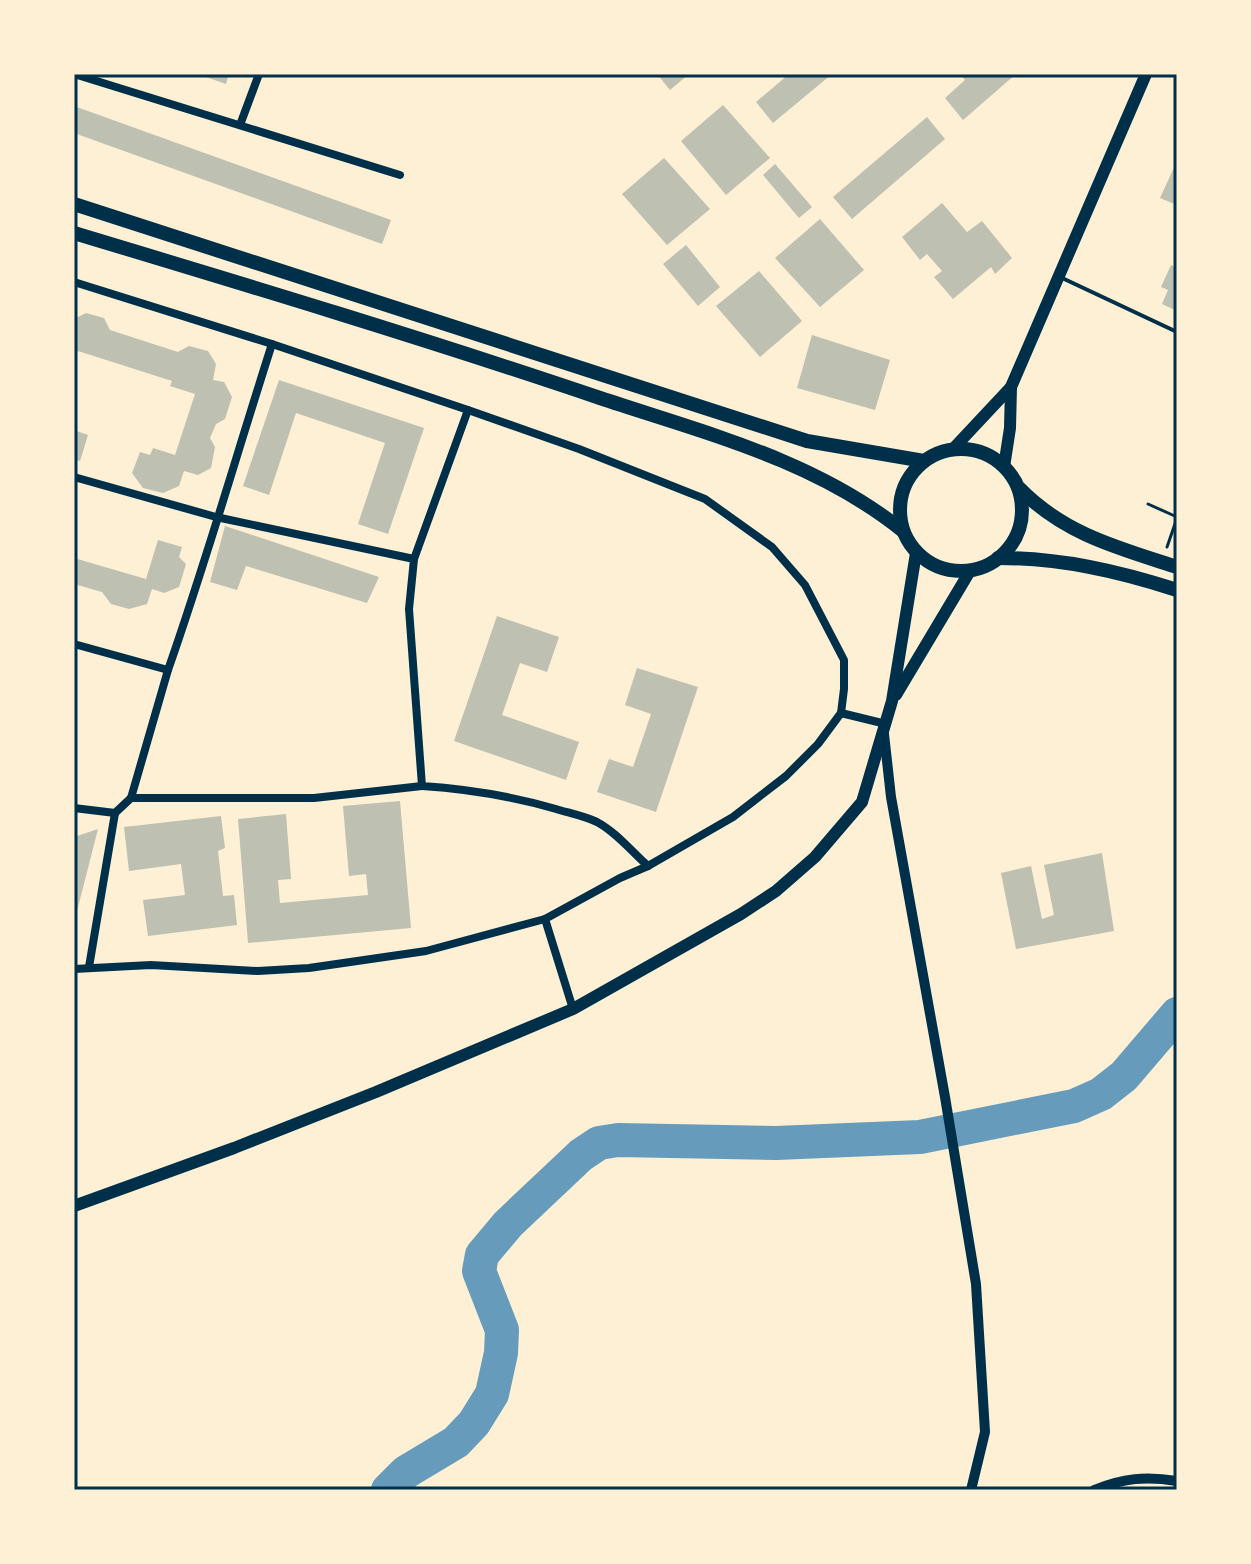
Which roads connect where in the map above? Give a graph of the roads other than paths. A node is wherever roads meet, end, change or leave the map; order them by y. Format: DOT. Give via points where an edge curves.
graph roads {
  1 [pos="74,74"];
  2 [pos="259,74"];
  3 [pos="1146,74"];
  4 [pos="240,125"];
  5 [pos="400,175"];
  6 [pos="74,204"];
  7 [pos="74,233"];
  8 [pos="1058,276"];
  9 [pos="74,282"];
  10 [pos="1177,332"];
  11 [pos="272,344"];
  12 [pos="1011,387"];
  13 [pos="468,410"];
  14 [pos="952,450"];
  15 [pos="924,461"];
  16 [pos="1004,467"];
  17 [pos="74,477"];
  18 [pos="1016,485"];
  19 [pos="216,517"];
  20 [pos="903,531"];
  21 [pos="916,553"];
  22 [pos="998,558"];
  23 [pos="414,559"];
  24 [pos="1177,567"];
  25 [pos="970,571"];
  26 [pos="1177,590"];
  27 [pos="74,644"];
  28 [pos="168,670"];
  29 [pos="892,701"];
  30 [pos="841,713"];
  31 [pos="885,728"];
  32 [pos="422,786"];
  33 [pos="131,798"];
  34 [pos="74,808"];
  35 [pos="115,813"];
  36 [pos="648,866"];
  37 [pos="545,919"];
  38 [pos="89,967"];
  39 [pos="74,969"];
  40 [pos="573,1009"];
  41 [pos="74,1206"];
  42 [pos="1177,1481"];
  43 [pos="971,1490"];
  44 [pos="1094,1490"];
  1 -- 4 [label="street"];
  2 -- 4 [label="street"];
  3 -- 8 [label="main road"];
  4 -- 5 [label="street"];
  6 -- 15 [label="highway" via="807,441"];
  7 -- 20 [label="highway" via="791,462 848,491"];
  8 -- 10 [label="lane"];
  8 -- 12 [label="main road"];
  9 -- 11 [label="street"];
  11 -- 13 [label="street"];
  11 -- 19 [label="street"];
  12 -- 14 [label="main road"];
  12 -- 16 [label="main road"];
  13 -- 23 [label="street"];
  13 -- 30 [label="street" via="705,499 772,547 805,585 844,660"];
  14 -- 15 [label="highway"];
  14 -- 16 [label="highway" via="984,454"];
  15 -- 20 [label="highway" via="900,500"];
  16 -- 18 [label="highway"];
  17 -- 19 [label="street"];
  18 -- 22 [label="highway" via="1020,525"];
  18 -- 24 [label="highway" via="1047,514 1076,531"];
  19 -- 23 [label="street"];
  19 -- 28 [label="street"];
  20 -- 21 [label="highway"];
  21 -- 25 [label="highway" via="935,566"];
  21 -- 29 [label="main road"];
  22 -- 25 [label="highway"];
  22 -- 26 [label="highway" via="1086,565"];
  23 -- 32 [label="street" via="409,609"];
  25 -- 29 [label="main road"];
  27 -- 28 [label="street"];
  28 -- 33 [label="street"];
  29 -- 31 [label="main road"];
  30 -- 31 [label="street"];
  30 -- 36 [label="street" via="786,776 733,817"];
  31 -- 40 [label="main road" via="862,802 815,857 741,914"];
  31 -- 43 [label="street" via="891,797 976,1284 985,1432"];
  32 -- 33 [label="street" via="314,798"];
  32 -- 36 [label="street" via="518,798 598,822"];
  33 -- 35 [label="street"];
  34 -- 35 [label="street"];
  35 -- 38 [label="street"];
  36 -- 37 [label="street"];
  37 -- 38 [label="street" via="426,951 309,968"];
  37 -- 40 [label="street"];
  38 -- 39 [label="street"];
  40 -- 41 [label="main road" via="305,1120"];
  42 -- 44 [label="street" via="1128,1478"];
}
